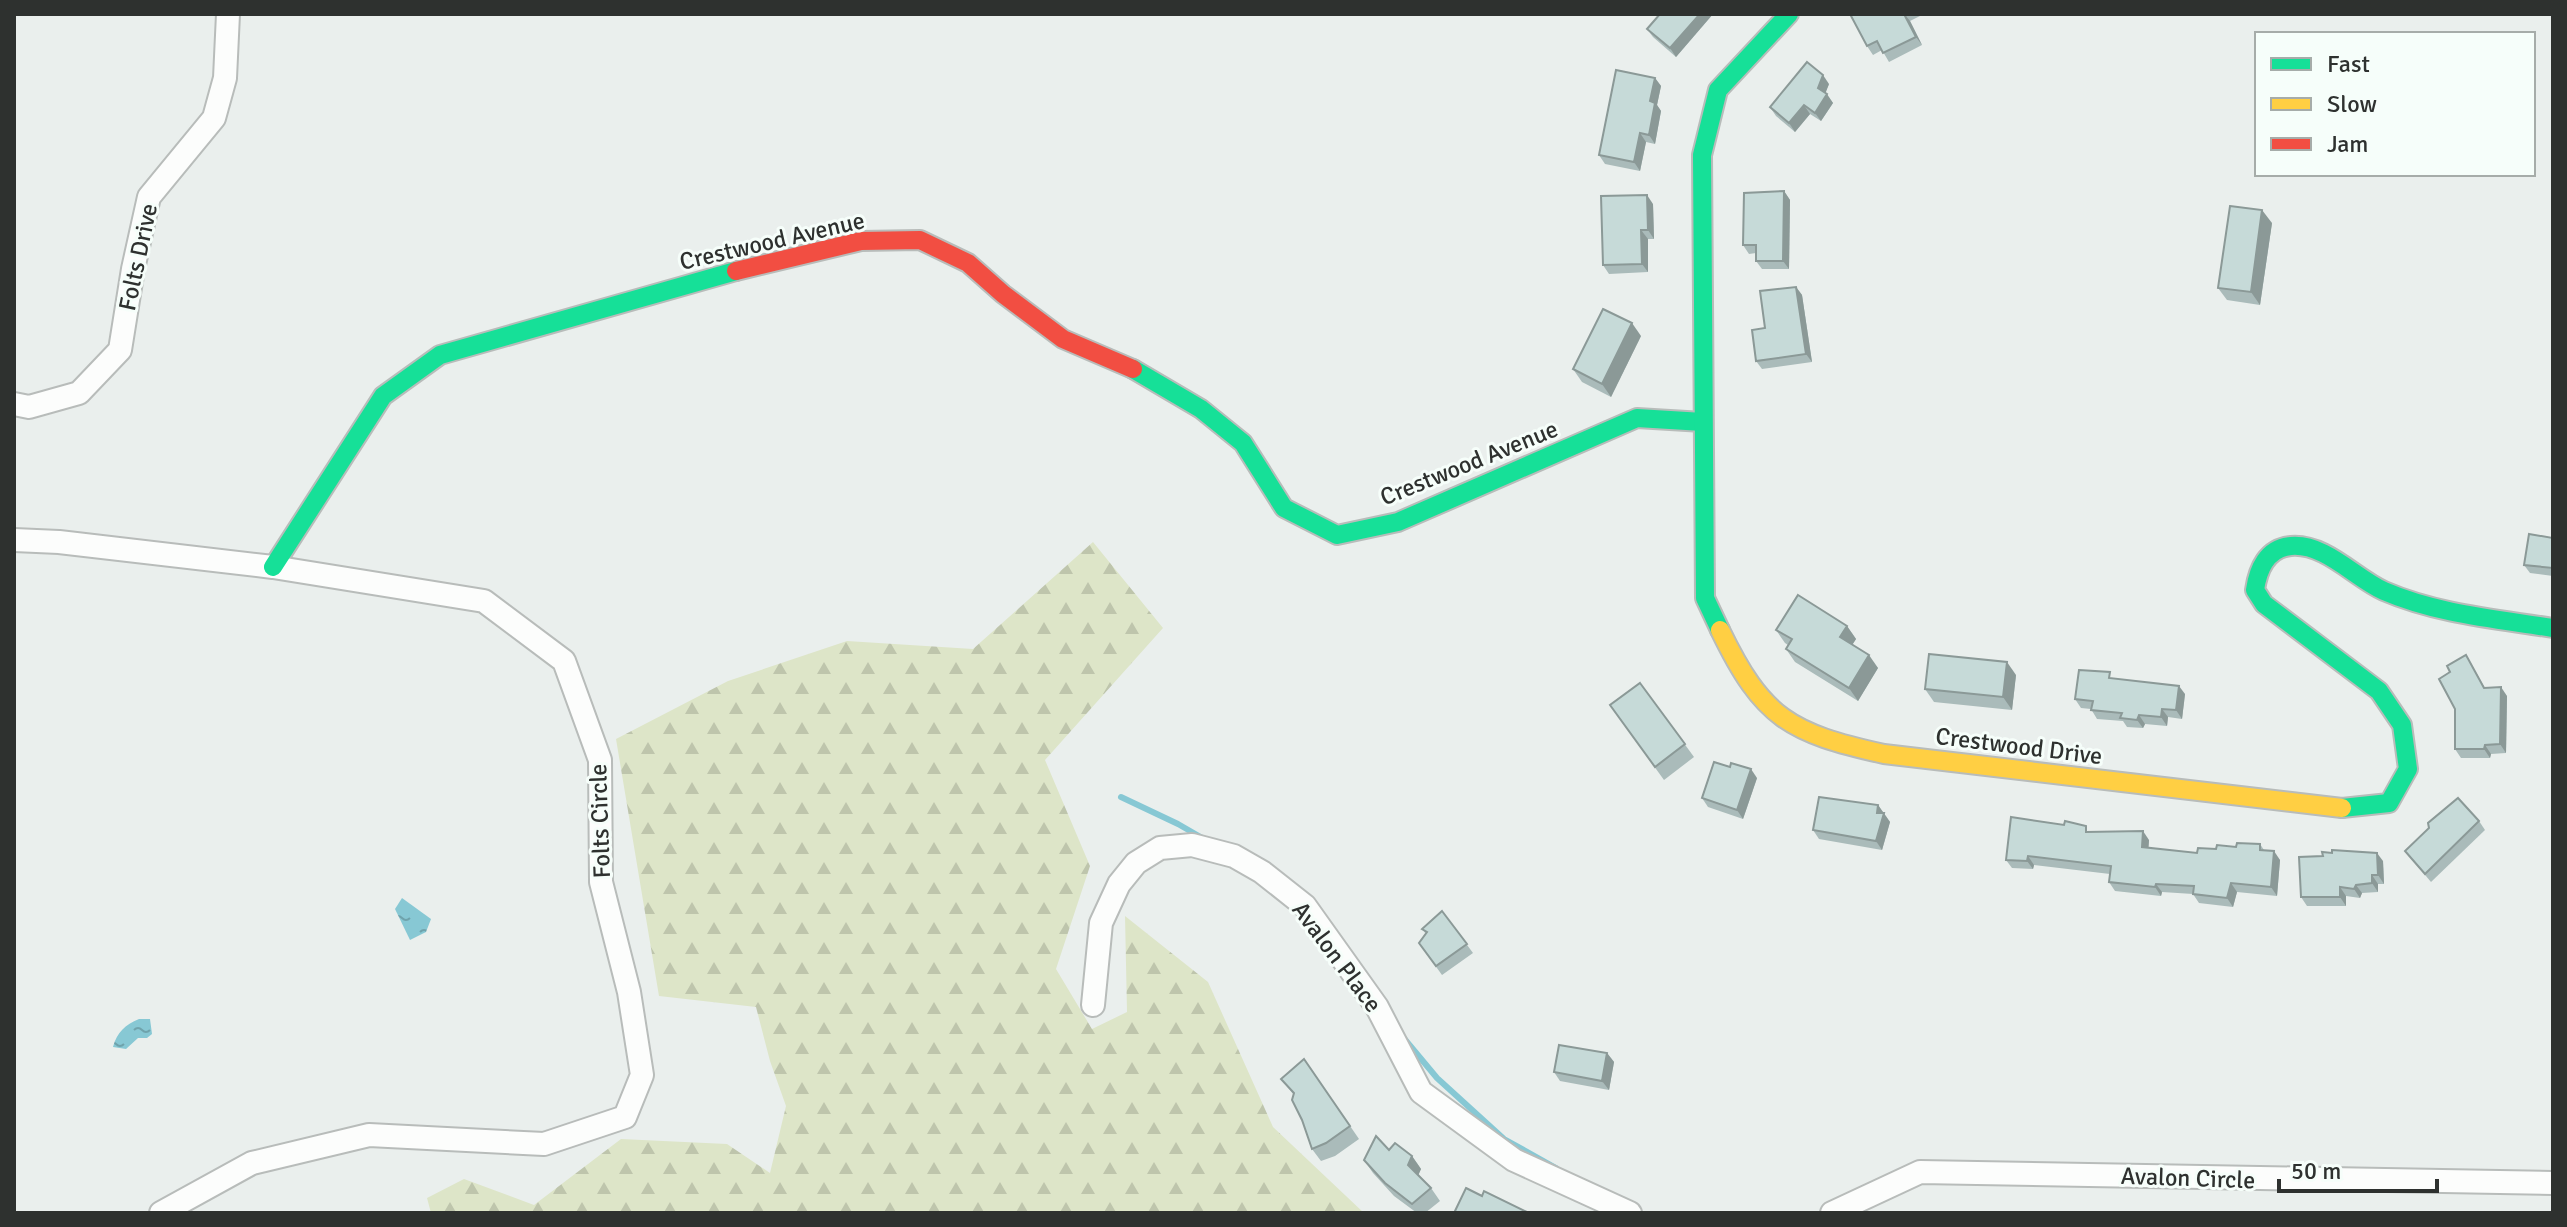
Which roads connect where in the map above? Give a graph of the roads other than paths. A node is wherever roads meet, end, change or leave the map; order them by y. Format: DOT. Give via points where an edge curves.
graph roads {
  1 [pos="228,14"];
  2 [pos="1789,14"];
  3 [pos="14,404"];
  4 [pos="1703,422"];
  5 [pos="14,540"];
  6 [pos="273,567"];
  7 [pos="2553,628"];
  8 [pos="1093,1005"];
  9 [pos="2553,1183"];
  10 [pos="161,1213"];
  11 [pos="1630,1213"];
  12 [pos="1832,1213"];
  1 -- 3 [label="street, Folts Drive" via="225,78 214,118 149,197 120,350 79,393 29,407"];
  2 -- 4 [label="street, Crestwood Drive" via="1718,90 1702,155"];
  4 -- 6 [label="street, Crestwood Avenue" via="1637,418 1398,522 1337,535 1284,508 1243,443 1201,409 1125,365 1063,339 968,263 920,240 861,241 440,355 383,396"];
  4 -- 7 [label="street, Crestwood Drive" via="1705,598 1732,657 1772,712 1815,738 1884,754 2343,808 2389,803 2408,769 2402,725 2379,691 2264,604 2255,590 2265,560 2279,549 2305,548 2426,607"];
  5 -- 6 [label="street, Folts Circle"];
  6 -- 10 [label="street, Folts Circle" via="484,601 564,661 600,760 601,882 629,992 642,1075 625,1117 544,1144 369,1135 252,1163"];
  8 -- 11 [label="street, Avalon Place" via="1101,923 1119,884 1136,863 1160,848 1192,845 1234,856 1305,906 1377,1007 1421,1092 1514,1160"];
  9 -- 12 [label="street, Avalon Circle" via="1920,1172"];
}
